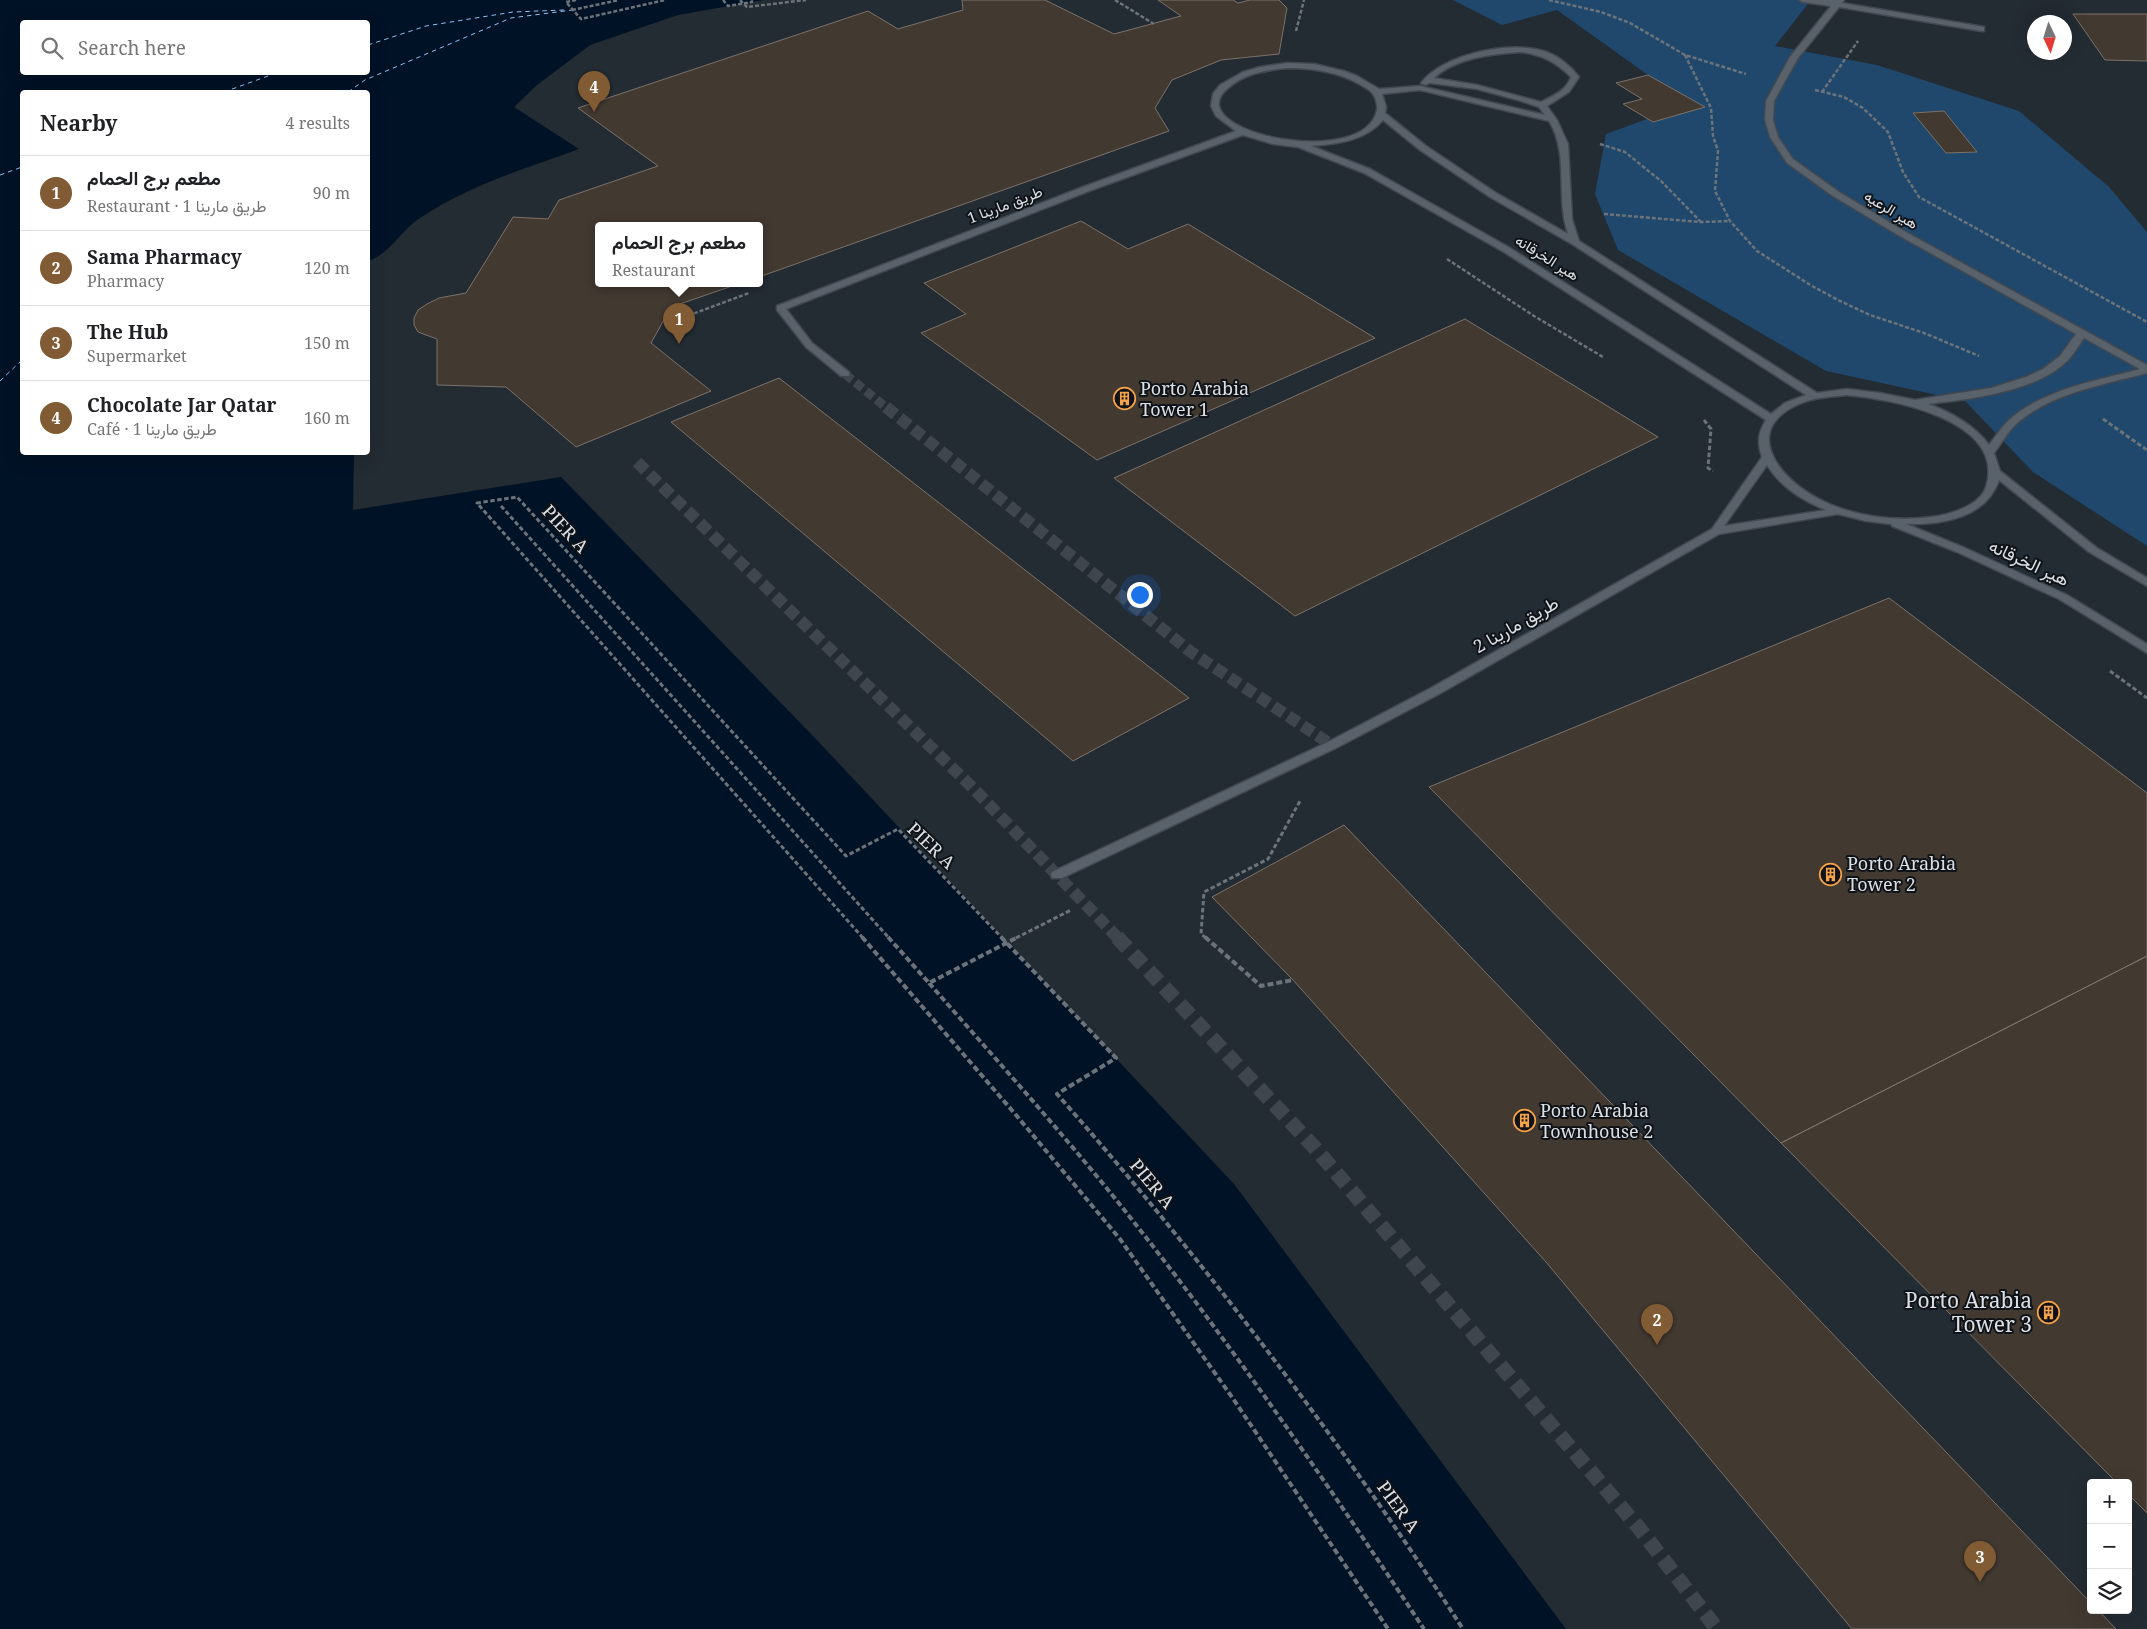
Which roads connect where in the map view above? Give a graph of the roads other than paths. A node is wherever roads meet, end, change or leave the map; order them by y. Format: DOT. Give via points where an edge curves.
graph roads {
  1 [pos="1803,0"];
  2 [pos="1839,2"];
  3 [pos="1981,29"];
  4 [pos="1429,80"];
  5 [pos="1420,88"];
  6 [pos="1378,92"];
  7 [pos="1542,105"];
  8 [pos="1382,115"];
  9 [pos="1553,120"];
  10 [pos="1242,132"];
  11 [pos="1296,144"];
  12 [pos="1574,242"];
  13 [pos="2082,333"];
  14 [pos="2147,370"];
  15 [pos="845,374"];
  16 [pos="1815,396"];
  17 [pos="1916,403"];
  18 [pos="1771,418"];
  19 [pos="1990,452"];
  20 [pos="1766,459"];
  21 [pos="1995,472"];
  22 [pos="1838,511"];
  23 [pos="1889,522"];
  24 [pos="1716,532"];
  25 [pos="2147,583"];
  26 [pos="2147,649"];
  27 [pos="1057,876"];
  1 -- 2 [label="street"];
  2 -- 3 [label="street"];
  2 -- 13 [label="street, هير الرعيه" via="1794,57 1770,101 1774,137 1790,161 1836,194 1901,233"];
  4 -- 5 [label="street"];
  4 -- 7 [label="street" via="1477,87"];
  4 -- 7 [label="street" via="1437,71 1476,55 1538,52 1546,54 1575,77 1574,84 1566,91"];
  5 -- 6 [label="street"];
  5 -- 9 [label="street"];
  6 -- 8 [label="street" via="1383,104"];
  6 -- 10 [label="street" via="1364,82 1323,68 1290,66 1251,71 1233,78 1220,88 1215,99 1217,111 1226,122"];
  7 -- 9 [label="street"];
  8 -- 11 [label="street" via="1360,134 1341,140"];
  8 -- 12 [label="street, هير الخرقانه" via="1423,148 1493,195"];
  9 -- 12 [label="street" via="1564,144 1566,210"];
  10 -- 11 [label="street"];
  10 -- 15 [label="street, طريق مارينا 1" via="780,308 809,345"];
  11 -- 18 [label="street, هير الخرقانه" via="1367,171 1507,250"];
  12 -- 16 [label="street, هير الخرقانه"];
  13 -- 14 [label="street, هير الرعيه"];
  13 -- 17 [label="street" via="2062,361 2032,377 1985,393"];
  14 -- 19 [label="street" via="2064,394 2032,409 2012,423"];
  16 -- 17 [label="street" via="1847,392 1882,395"];
  16 -- 18 [label="street" via="1789,405"];
  17 -- 19 [label="street" via="1947,416 1973,433"];
  18 -- 20 [label="street" via="1764,430 1762,444"];
  19 -- 21 [label="street"];
  20 -- 22 [label="street" via="1793,488"];
  20 -- 24 [label="street, طريق مارينا 2"];
  21 -- 23 [label="street" via="1988,494 1966,511 1931,521"];
  21 -- 25 [label="street" via="2093,550"];
  22 -- 23 [label="street"];
  22 -- 24 [label="street, طريق مارينا 2"];
  23 -- 26 [label="street, هير الخرقانه" via="1961,550 2063,597"];
  24 -- 27 [label="street, طريق مارينا 2" via="1435,691 1332,745"];
}
